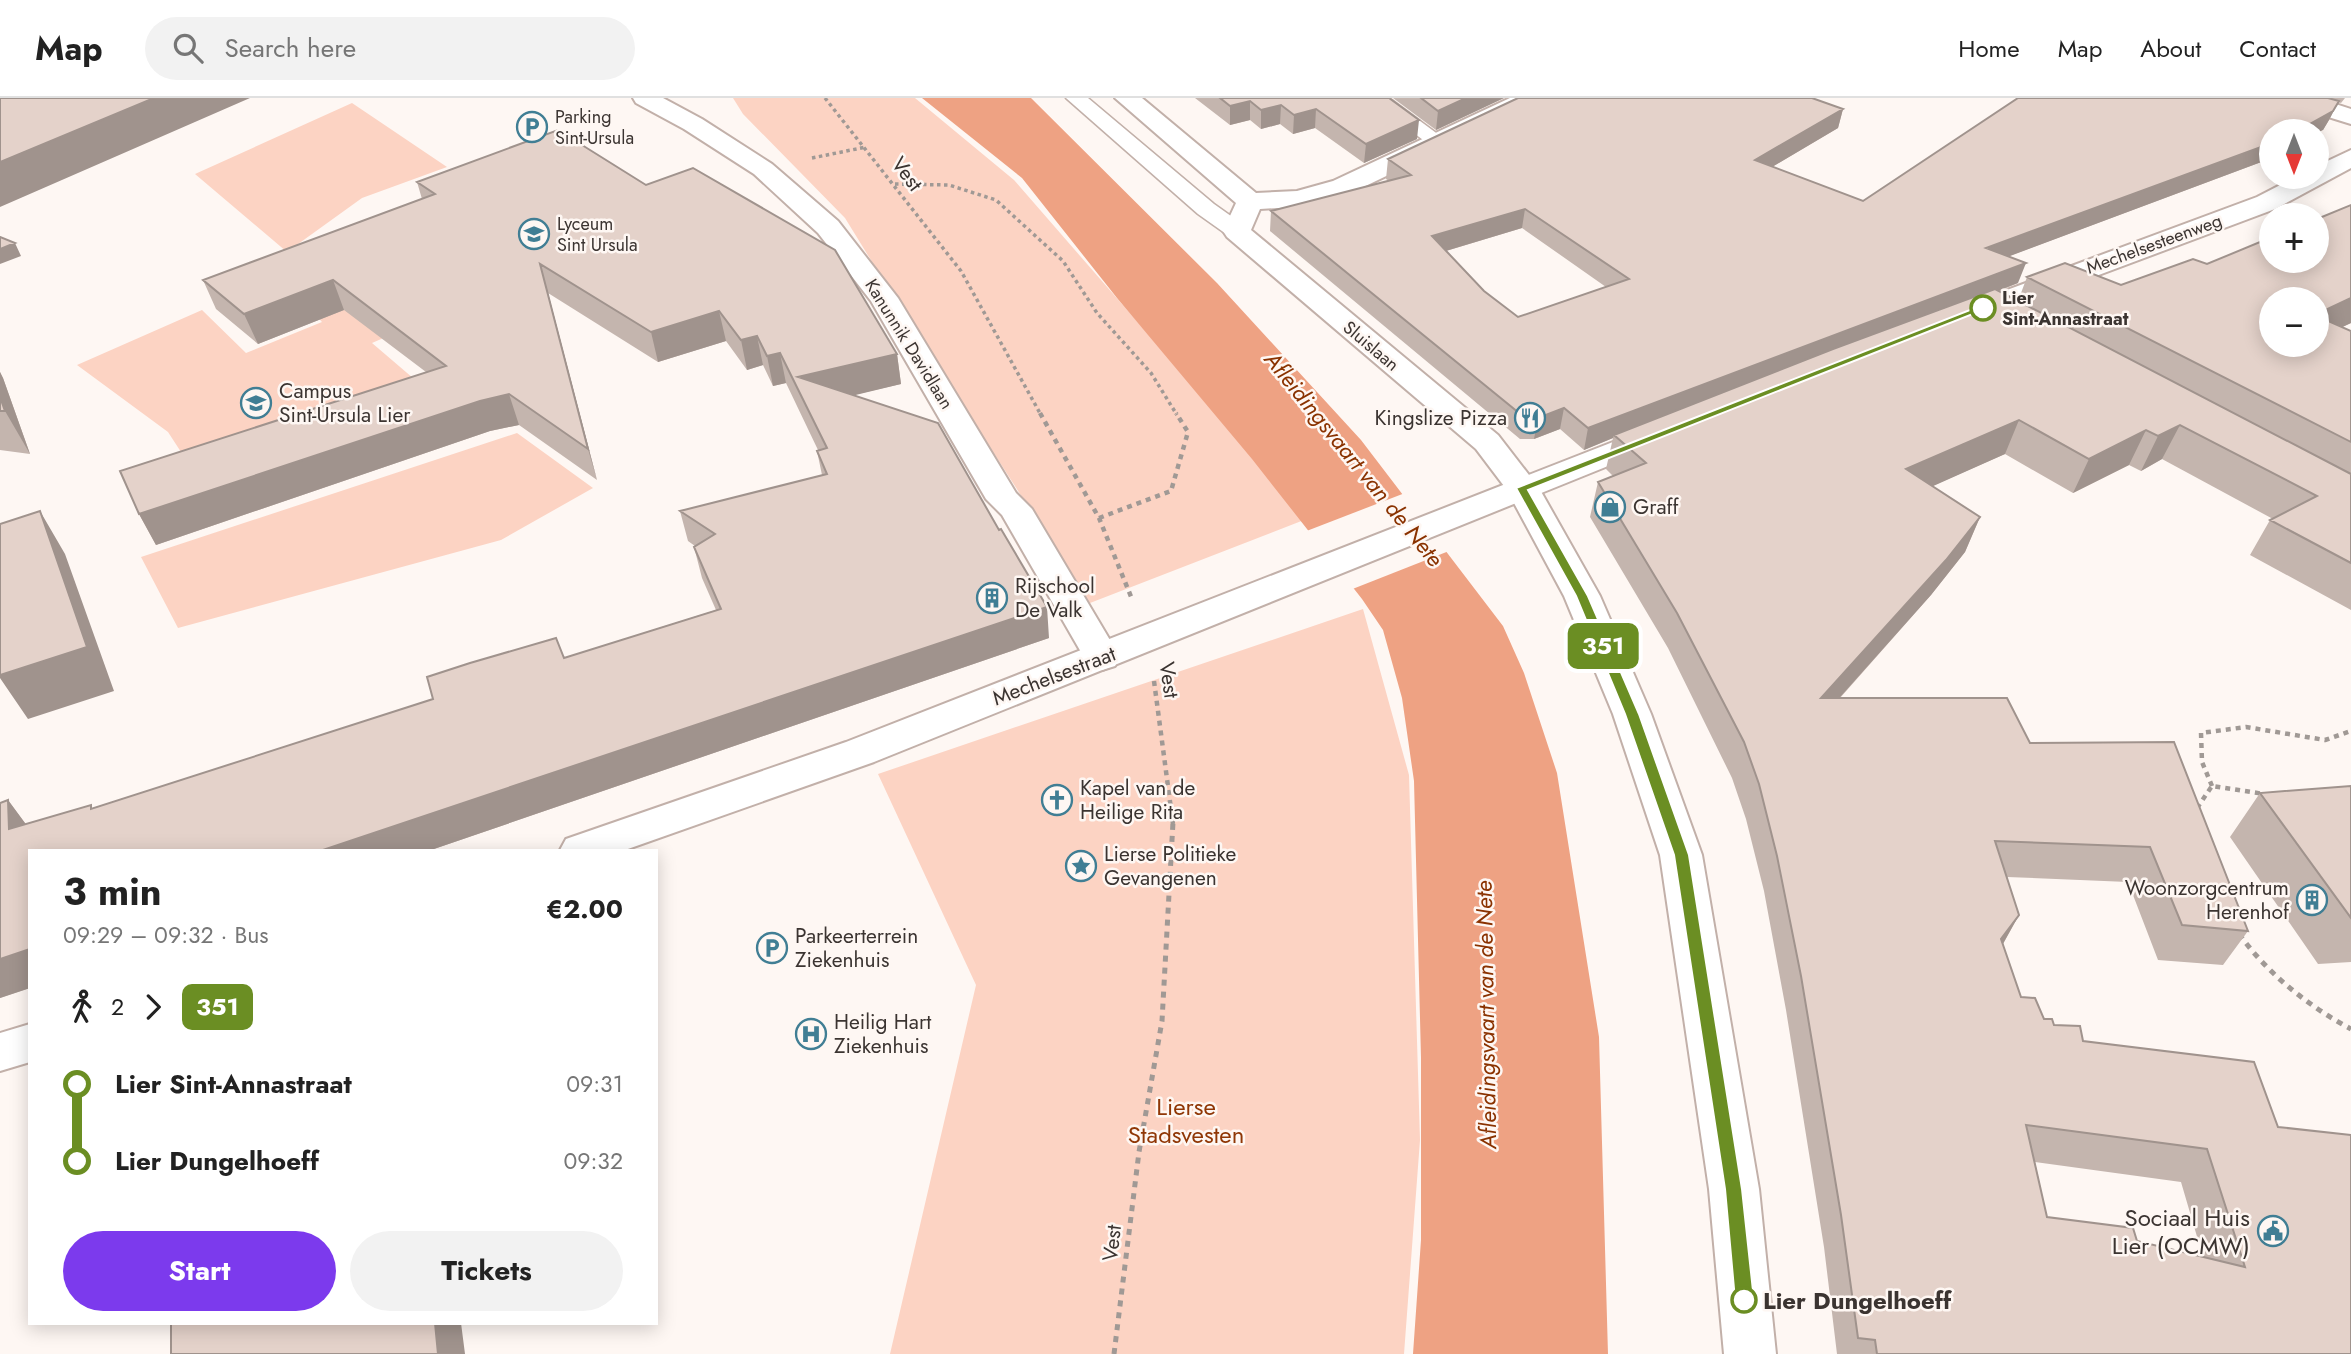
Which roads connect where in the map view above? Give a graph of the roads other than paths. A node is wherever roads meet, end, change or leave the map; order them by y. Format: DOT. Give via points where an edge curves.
graph roads {
  1 [pos="645,98"];
  2 [pos="1076,98"];
  3 [pos="1127,98"];
  4 [pos="1376,98"];
  5 [pos="1529,98"];
  6 [pos="2292,98"];
  7 [pos="2351,117"];
  8 [pos="1437,141"];
  9 [pos="2351,158"];
  10 [pos="1250,201"];
  11 [pos="1237,231"];
  12 [pos="1983,308"];
  13 [pos="1934,327"];
  14 [pos="2020,327"];
  15 [pos="1680,426"];
  16 [pos="1522,488"];
  17 [pos="1102,657"];
  18 [pos="584,849"];
  19 [pos="28,1044"];
  20 [pos="0,1052"];
  21 [pos="1750,1354"];
  1 -- 17 [label="street, Kanunnik Davidlaan" via="762,169 828,227 884,298"];
  2 -- 11 [label="lane"];
  3 -- 10 [label="street"];
  4 -- 8 [label="lane"];
  5 -- 8 [label="street"];
  6 -- 7 [label="street"];
  8 -- 10 [label="street" via="1320,194"];
  9 -- 12 [label="street, Mechelsesteenweg" via="2266,203"];
  10 -- 11 [label="street"];
  11 -- 16 [label="street, Sluislaan" via="1487,442"];
  12 -- 13 [label="street, Mechelsesteenweg"];
  12 -- 14 [label="street"];
  15 -- 16 [label="street"];
  16 -- 17 [label="street, Mechelsestraat"];
  16 -- 21 [label="street, Sluislaan" via="1582,596 1632,714 1681,855 1734,1189"];
  17 -- 18 [label="street, Mechelsestraat" via="860,752"];
  19 -- 20 [label="street"];
}
